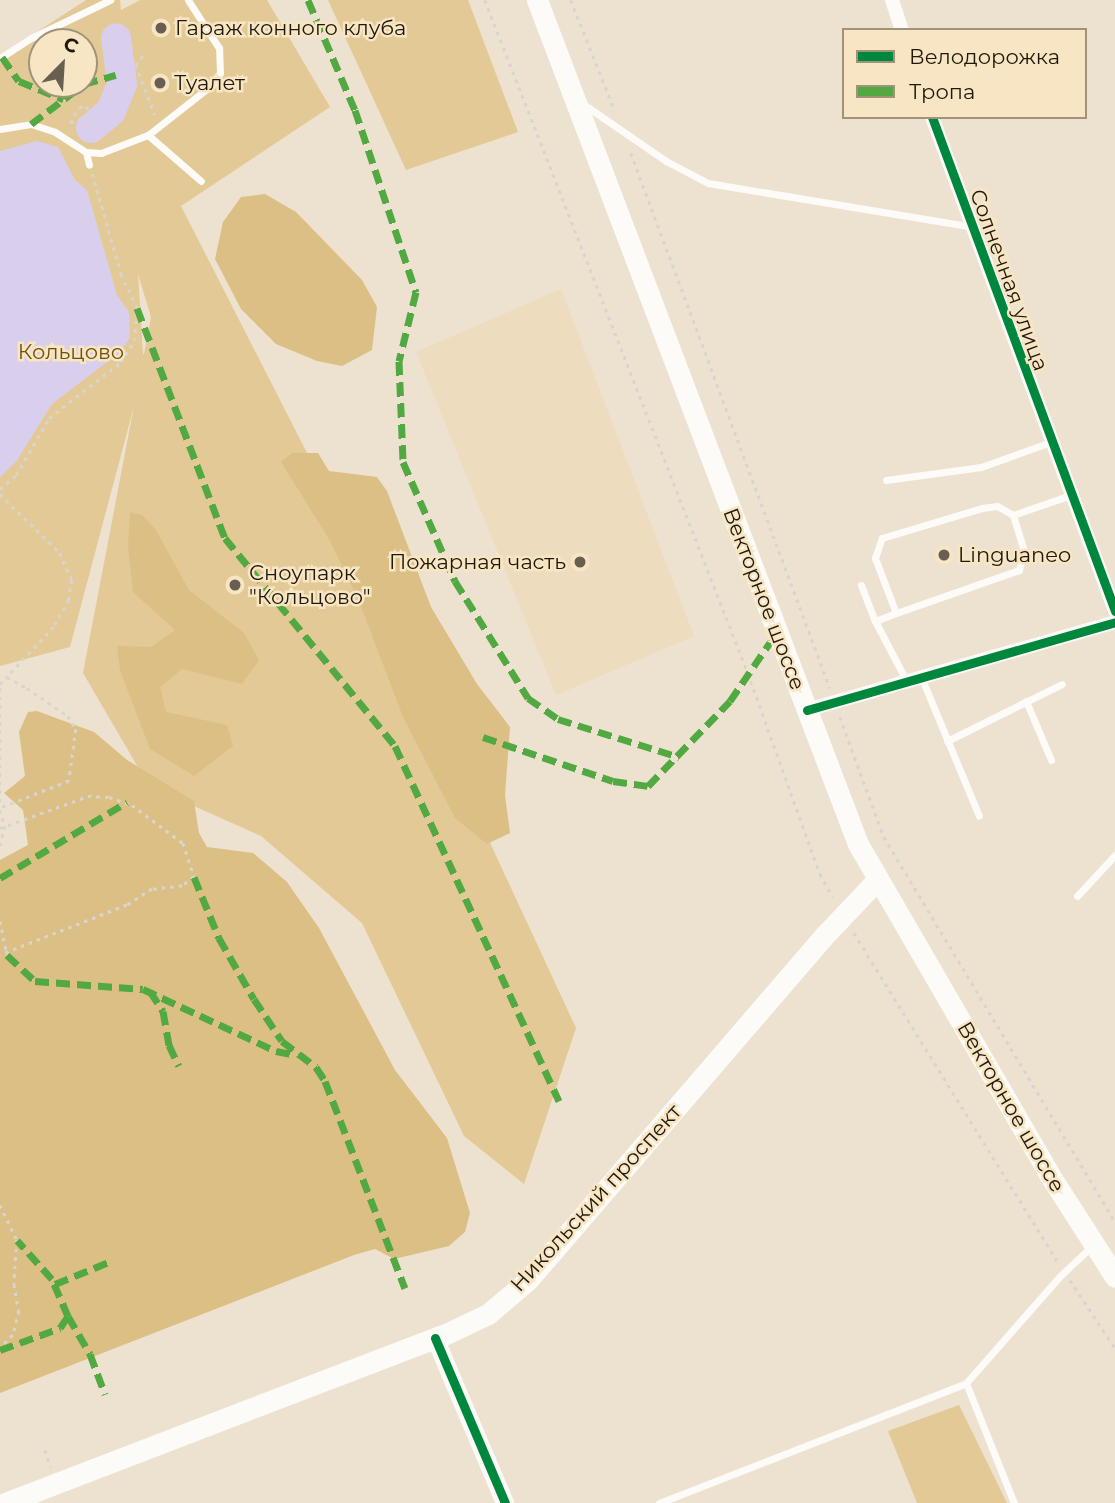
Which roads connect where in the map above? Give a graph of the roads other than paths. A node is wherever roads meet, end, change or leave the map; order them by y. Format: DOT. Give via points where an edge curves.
graph roads {
  1 [pos="110,0"];
  2 [pos="188,0"];
  3 [pos="537,0"];
  4 [pos="892,0"];
  5 [pos="901,28"];
  6 [pos="0,58"];
  7 [pos="576,100"];
  8 [pos="933,119"];
  9 [pos="0,129"];
  10 [pos="148,135"];
  11 [pos="86,152"];
  12 [pos="89,165"];
  13 [pos="201,181"];
  14 [pos="969,226"];
  15 [pos="1051,442"];
  16 [pos="886,480"];
  17 [pos="1071,495"];
  18 [pos="1013,515"];
  19 [pos="861,585"];
  20 [pos="1115,611"];
  21 [pos="896,613"];
  22 [pos="876,621"];
  23 [pos="1115,622"];
  24 [pos="915,681"];
  25 [pos="1062,684"];
  26 [pos="1026,701"];
  27 [pos="807,710"];
  28 [pos="947,741"];
  29 [pos="1051,760"];
  30 [pos="979,816"];
  31 [pos="1115,855"];
  32 [pos="878,879"];
  33 [pos="1077,896"];
  34 [pos="1094,1245"];
  35 [pos="1115,1277"];
  36 [pos="435,1338"];
  37 [pos="966,1383"];
  38 [pos="18,1501"];
  39 [pos="505,1503"];
  40 [pos="659,1503"];
  41 [pos="1014,1503"];
  1 -- 6 [label="lane"];
  2 -- 10 [label="lane" via="215,37 222,59 220,73 197,100"];
  3 -- 7 [label="main road, Векторное шоссе"];
  4 -- 5 [label="street"];
  7 -- 14 [label="lane" via="666,161 708,183"];
  7 -- 27 [label="main road, Векторное шоссе"];
  8 -- 14 [label="street, Солнечная улица"];
  9 -- 11 [label="lane" via="44,127 73,140"];
  10 -- 11 [label="lane" via="101,153"];
  10 -- 13 [label="lane"];
  11 -- 12 [label="lane"];
  14 -- 15 [label="street, Солнечная улица"];
  15 -- 16 [label="lane" via="981,467"];
  15 -- 17 [label="street, Солнечная улица"];
  17 -- 18 [label="lane"];
  17 -- 20 [label="street, Солнечная улица"];
  18 -- 21 [label="lane" via="1024,551 1019,570"];
  18 -- 21 [label="lane" via="1003,507 982,508 882,538 875,558"];
  19 -- 22 [label="lane"];
  21 -- 22 [label="lane"];
  22 -- 24 [label="lane"];
  23 -- 24 [label="street"];
  24 -- 27 [label="street"];
  24 -- 28 [label="lane"];
  25 -- 26 [label="lane"];
  26 -- 28 [label="lane"];
  26 -- 29 [label="lane"];
  27 -- 32 [label="main road, Векторное шоссе" via="858,844"];
  28 -- 30 [label="lane"];
  31 -- 33 [label="lane"];
  32 -- 34 [label="main road, Векторное шоссе"];
  32 -- 36 [label="main road, Никольский проспект" via="528,1280 488,1314"];
  34 -- 35 [label="main road, Векторное шоссе"];
  34 -- 37 [label="lane"];
  36 -- 38 [label="main road, Никольский проспект"];
  36 -- 39 [label="street"];
  37 -- 40 [label="lane"];
  37 -- 41 [label="lane"];
}
